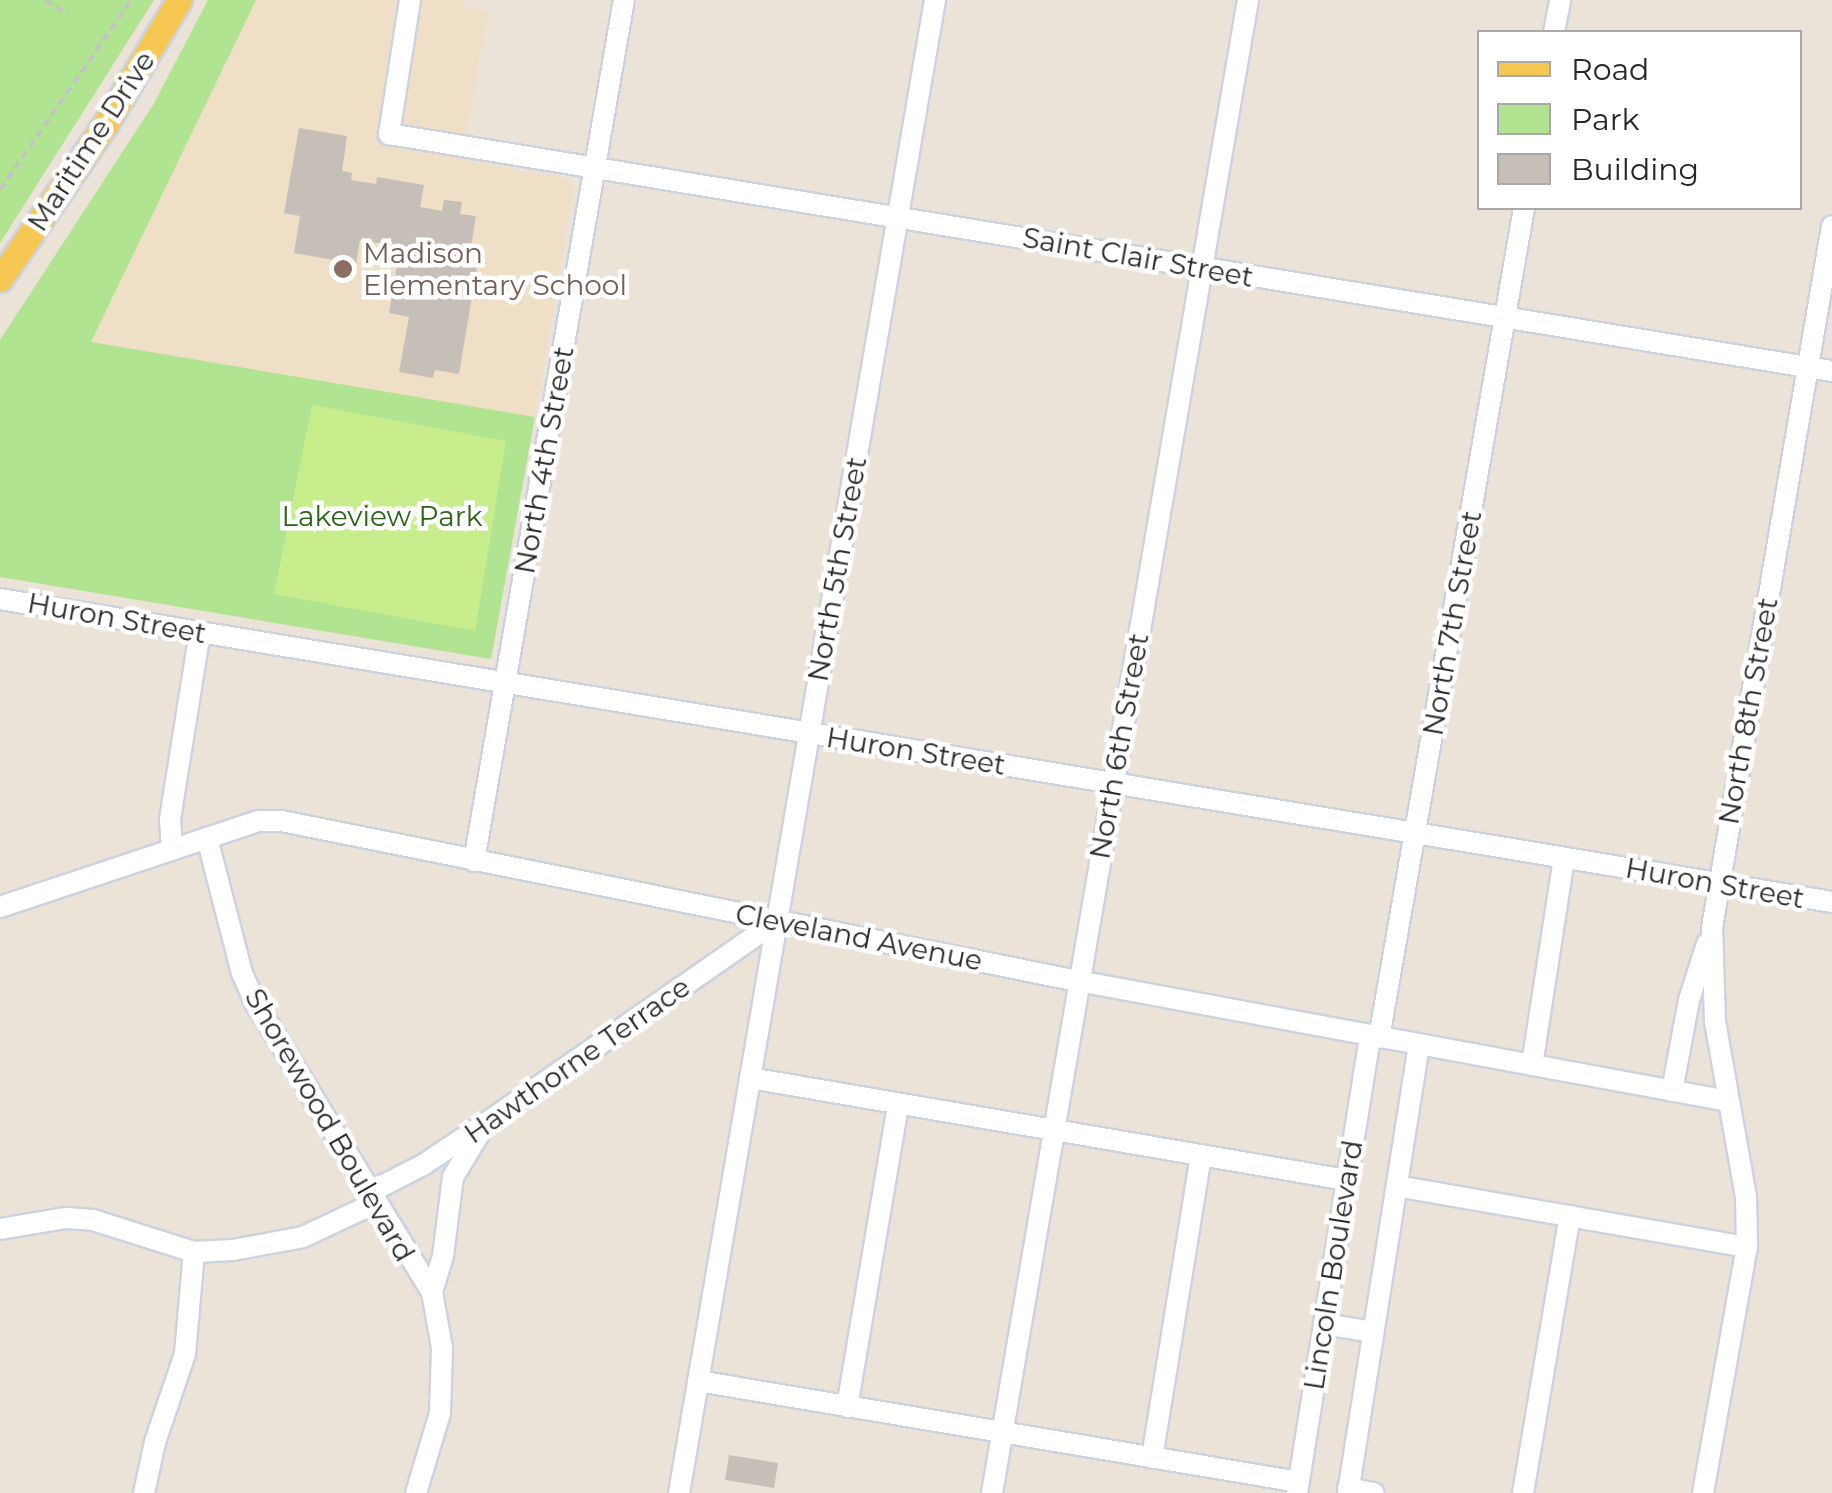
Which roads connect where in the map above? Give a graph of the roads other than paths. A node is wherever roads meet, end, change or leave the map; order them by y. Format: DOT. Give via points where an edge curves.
graph roads {
  1 [pos="179,0"];
  2 [pos="410,0"];
  3 [pos="624,0"];
  4 [pos="935,0"];
  5 [pos="1248,0"];
  6 [pos="1560,0"];
  7 [pos="1554,30"];
  8 [pos="595,168"];
  9 [pos="1524,210"];
  10 [pos="898,216"];
  11 [pos="1832,226"];
  12 [pos="1201,268"];
  13 [pos="0,279"];
  14 [pos="1505,318"];
  15 [pos="1808,366"];
  16 [pos="1832,371"];
  17 [pos="0,598"];
  18 [pos="200,632"];
  19 [pos="506,684"];
  20 [pos="808,734"];
  21 [pos="1112,783"];
  22 [pos="1415,833"];
  23 [pos="207,838"];
  24 [pos="172,848"];
  25 [pos="1564,858"];
  26 [pos="474,861"];
  27 [pos="1719,883"];
  28 [pos="1832,902"];
  29 [pos="0,907"];
  30 [pos="777,920"];
  31 [pos="1712,928"];
  32 [pos="1078,981"];
  33 [pos="1375,1037"];
  34 [pos="1419,1046"];
  35 [pos="1532,1066"];
  36 [pos="750,1078"];
  37 [pos="1672,1091"];
  38 [pos="1728,1101"];
  39 [pos="898,1104"];
  40 [pos="489,1121"];
  41 [pos="1052,1131"];
  42 [pos="1201,1155"];
  43 [pos="1347,1180"];
  44 [pos="1396,1186"];
  45 [pos="374,1196"];
  46 [pos="1570,1216"];
  47 [pos="0,1229"];
  48 [pos="1747,1247"];
  49 [pos="194,1252"];
  50 [pos="432,1292"];
  51 [pos="1324,1324"];
  52 [pos="1373,1332"];
  53 [pos="698,1382"];
  54 [pos="847,1407"];
  55 [pos="1002,1433"];
  56 [pos="1152,1458"];
  57 [pos="1298,1488"];
  58 [pos="1348,1491"];
  59 [pos="144,1493"];
  60 [pos="416,1493"];
  61 [pos="678,1493"];
  62 [pos="992,1493"];
  63 [pos="1374,1493"];
  64 [pos="1522,1493"];
  65 [pos="1703,1493"];
  1 -- 13 [label="main road, Maritime Drive"];
  2 -- 8 [label="street, Saint Clair Street" via="389,134"];
  3 -- 8 [label="street, North 4th Street"];
  4 -- 10 [label="street, North 5th Street"];
  5 -- 12 [label="street, North 6th Street"];
  6 -- 7 [label="street"];
  8 -- 10 [label="street, Saint Clair Street"];
  8 -- 19 [label="street, North 4th Street"];
  9 -- 14 [label="street, North 7th Street"];
  10 -- 12 [label="street, Saint Clair Street"];
  10 -- 20 [label="street, North 5th Street"];
  11 -- 15 [label="street, North 8th Street"];
  12 -- 14 [label="street, Saint Clair Street"];
  12 -- 21 [label="street, North 6th Street"];
  14 -- 15 [label="street, Saint Clair Street"];
  14 -- 22 [label="street, North 7th Street"];
  15 -- 16 [label="street, Saint Clair Street"];
  15 -- 27 [label="street, North 8th Street"];
  17 -- 18 [label="street, Huron Street"];
  18 -- 19 [label="street, Huron Street"];
  18 -- 24 [label="street" via="170,820"];
  19 -- 20 [label="street, Huron Street"];
  19 -- 26 [label="street, North 4th Street"];
  20 -- 21 [label="street, Huron Street"];
  20 -- 30 [label="street, North 5th Street"];
  21 -- 22 [label="street, Huron Street"];
  21 -- 32 [label="street, North 6th Street"];
  22 -- 25 [label="street, Huron Street"];
  22 -- 33 [label="street, North 7th Street"];
  23 -- 24 [label="street, Cleveland Avenue"];
  23 -- 26 [label="street, Cleveland Avenue" via="260,820 282,821"];
  23 -- 45 [label="street, Shorewood Boulevard" via="256,1004"];
  24 -- 29 [label="street, Cleveland Avenue"];
  25 -- 27 [label="street, Huron Street"];
  25 -- 35 [label="street"];
  26 -- 30 [label="street, Cleveland Avenue"];
  27 -- 28 [label="street, Huron Street"];
  27 -- 31 [label="street, North 8th Street"];
  30 -- 32 [label="street, Cleveland Avenue"];
  30 -- 36 [label="street, North 5th Street"];
  30 -- 40 [label="street, Hawthorne Terrace"];
  31 -- 37 [label="street" via="1689,1000"];
  31 -- 38 [label="street, North 8th Street" via="1715,1022"];
  32 -- 33 [label="street, Cleveland Avenue"];
  32 -- 41 [label="street, North 6th Street"];
  33 -- 34 [label="street, Cleveland Avenue"];
  33 -- 43 [label="street, Lincoln Boulevard"];
  34 -- 35 [label="street, Cleveland Avenue"];
  34 -- 44 [label="street, Lincoln Boulevard"];
  35 -- 37 [label="street, Cleveland Avenue"];
  36 -- 39 [label="street"];
  36 -- 53 [label="street, North 5th Street"];
  37 -- 38 [label="street, Cleveland Avenue"];
  38 -- 48 [label="street, North 8th Street" via="1746,1198"];
  39 -- 41 [label="street"];
  39 -- 54 [label="street"];
  40 -- 45 [label="street, Hawthorne Terrace"];
  40 -- 50 [label="street, Shorewood Boulevard" via="454,1177"];
  41 -- 42 [label="street"];
  41 -- 55 [label="street, North 6th Street"];
  42 -- 43 [label="street"];
  42 -- 56 [label="street"];
  43 -- 51 [label="street, Lincoln Boulevard"];
  44 -- 46 [label="street"];
  44 -- 52 [label="street, Lincoln Boulevard"];
  45 -- 49 [label="street, Hawthorne Terrace" via="303,1237"];
  45 -- 50 [label="street, Shorewood Boulevard"];
  46 -- 48 [label="street"];
  46 -- 64 [label="street"];
  47 -- 49 [label="street, Hawthorne Terrace" via="39,1219 93,1220"];
  48 -- 65 [label="street, North 8th Street"];
  49 -- 59 [label="street" via="185,1354"];
  50 -- 60 [label="street, Shorewood Boulevard" via="442,1348 440,1413"];
  51 -- 52 [label="street"];
  51 -- 57 [label="street, Lincoln Boulevard"];
  52 -- 58 [label="street, Lincoln Boulevard"];
  53 -- 54 [label="street"];
  53 -- 61 [label="street, North 5th Street"];
  54 -- 55 [label="street"];
  55 -- 56 [label="street"];
  55 -- 62 [label="street, North 6th Street"];
  56 -- 57 [label="street"];
  58 -- 63 [label="street"];
}
